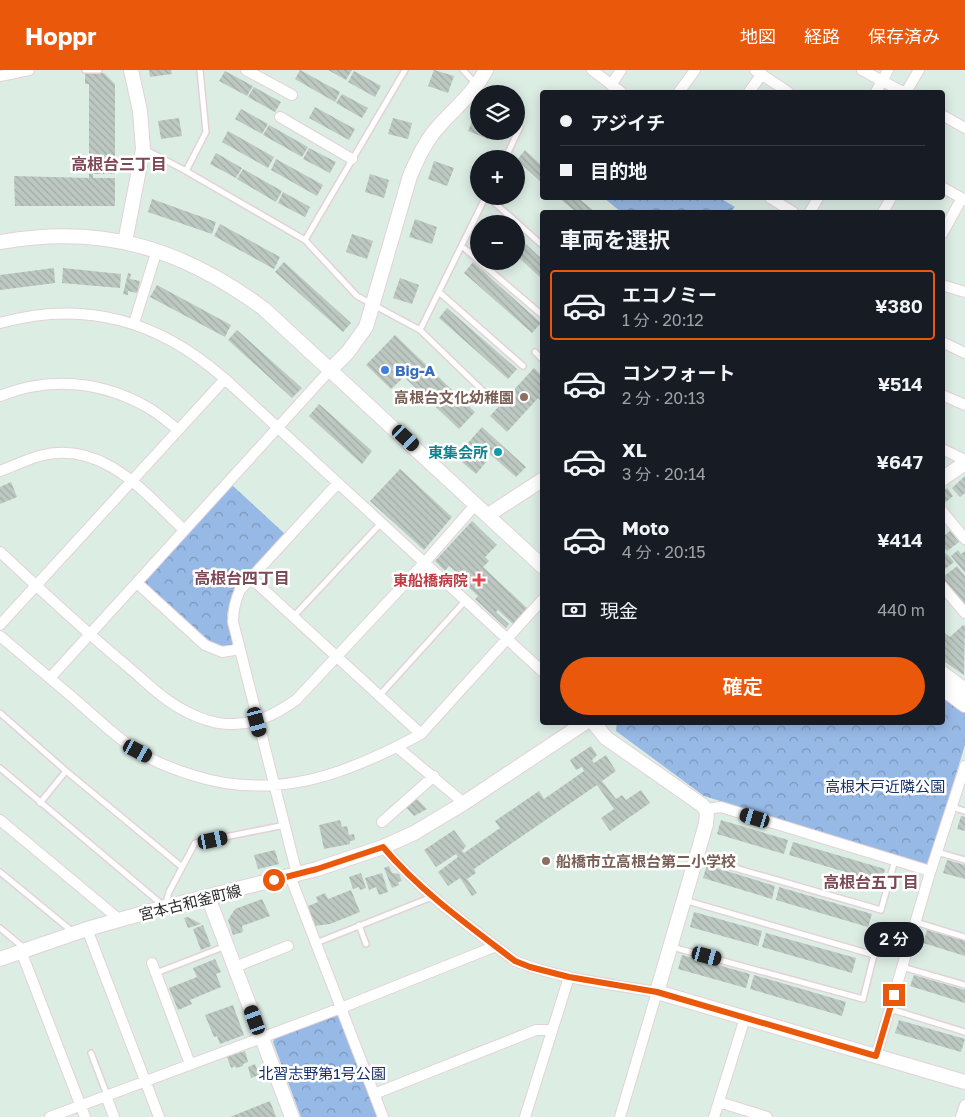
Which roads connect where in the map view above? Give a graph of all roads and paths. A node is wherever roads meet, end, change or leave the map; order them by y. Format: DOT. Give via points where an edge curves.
graph roads {
  1 [pos="29,70"];
  2 [pos="85,70"];
  3 [pos="99,70"];
  4 [pos="131,70"];
  5 [pos="200,70"];
  6 [pos="246,70"];
  7 [pos="405,70"];
  8 [pos="463,70"];
  9 [pos="486,70"];
  10 [pos="592,70"];
  11 [pos="621,70"];
  12 [pos="695,70"];
  13 [pos="862,70"];
  14 [pos="888,70"];
  15 [pos="919,70"];
  16 [pos="759,72"];
  17 [pos="0,76"];
  18 [pos="883,81"];
  19 [pos="478,85"];
  20 [pos="611,85"];
  21 [pos="618,90"];
  22 [pos="680,90"];
  23 [pos="749,90"];
  24 [pos="785,90"];
  25 [pos="877,90"];
  26 [pos="899,90"];
  27 [pos="907,90"];
  28 [pos="470,93"];
  29 [pos="292,95"];
  30 [pos="280,117"];
  31 [pos="945,117"];
  32 [pos="965,128"];
  33 [pos="142,149"];
  34 [pos="352,159"];
  35 [pos="186,171"];
  36 [pos="945,190"];
  37 [pos="963,199"];
  38 [pos="773,200"];
  39 [pos="482,205"];
  40 [pos="497,205"];
  41 [pos="790,210"];
  42 [pos="945,229"];
  43 [pos="305,240"];
  44 [pos="0,242"];
  45 [pos="125,242"];
  46 [pos="540,243"];
  47 [pos="462,246"];
  48 [pos="157,250"];
  49 [pos="470,253"];
  50 [pos="490,270"];
  51 [pos="945,286"];
  52 [pos="439,292"];
  53 [pos="965,292"];
  54 [pos="373,305"];
  55 [pos="540,313"];
  56 [pos="0,323"];
  57 [pos="134,323"];
  58 [pos="420,330"];
  59 [pos="945,343"];
  60 [pos="535,352"];
  61 [pos="965,353"];
  62 [pos="540,357"];
  63 [pos="523,366"];
  64 [pos="331,369"];
  65 [pos="225,379"];
  66 [pos="486,394"];
  67 [pos="0,396"];
  68 [pos="945,396"];
  69 [pos="965,405"];
  70 [pos="278,428"];
  71 [pos="178,430"];
  72 [pos="945,451"];
  73 [pos="965,461"];
  74 [pos="0,471"];
  75 [pos="945,477"];
  76 [pos="132,481"];
  77 [pos="540,481"];
  78 [pos="338,483"];
  79 [pos="476,504"];
  80 [pos="488,515"];
  81 [pos="945,515"];
  82 [pos="381,523"];
  83 [pos="184,530"];
  84 [pos="965,539"];
  85 [pos="0,552"];
  86 [pos="425,562"];
  87 [pos="540,564"];
  88 [pos="251,578"];
  89 [pos="137,583"];
  90 [pos="36,585"];
  91 [pos="945,589"];
  92 [pos="466,600"];
  93 [pos="540,602"];
  94 [pos="964,611"];
  95 [pos="293,617"];
  96 [pos="0,625"];
  97 [pos="89,635"];
  98 [pos="0,636"];
  99 [pos="508,638"];
  100 [pos="240,649"];
  101 [pos="336,657"];
  102 [pos="540,669"];
  103 [pos="945,675"];
  104 [pos="50,678"];
  105 [pos="945,690"];
  106 [pos="965,690"];
  107 [pos="379,696"];
  108 [pos="965,705"];
  109 [pos="0,713"];
  110 [pos="257,722"];
  111 [pos="581,725"];
  112 [pos="595,725"];
  113 [pos="421,734"];
  114 [pos="397,747"];
  115 [pos="965,766"];
  116 [pos="0,768"];
  117 [pos="66,772"];
  118 [pos="434,776"];
  119 [pos="274,786"];
  120 [pos="40,803"];
  121 [pos="464,803"];
  122 [pos="952,807"];
  123 [pos="965,811"];
  124 [pos="707,812"];
  125 [pos="0,820"];
  126 [pos="382,822"];
  127 [pos="284,825"];
  128 [pos="383,847"];
  129 [pos="937,852"];
  130 [pos="697,856"];
  131 [pos="894,860"];
  132 [pos="965,860"];
  133 [pos="182,867"];
  134 [pos="930,871"];
  135 [pos="0,872"];
  136 [pos="294,875"];
  137 [pos="432,896"];
  138 [pos="208,897"];
  139 [pos="684,900"];
  140 [pos="166,907"];
  141 [pos="120,920"];
  142 [pos="915,922"];
  143 [pos="359,925"];
  144 [pos="0,928"];
  145 [pos="81,931"];
  146 [pos="965,937"];
  147 [pos="316,943"];
  148 [pos="366,944"];
  149 [pos="227,946"];
  150 [pos="288,946"];
  151 [pos="496,946"];
  152 [pos="670,946"];
  153 [pos="24,951"];
  154 [pos="0,959"];
  155 [pos="235,967"];
  156 [pos="902,967"];
  157 [pos="154,968"];
  158 [pos="569,977"];
  159 [pos="965,985"];
  160 [pos="657,992"];
  161 [pos="341,1008"];
  162 [pos="890,1010"];
  163 [pos="745,1018"];
  164 [pos="552,1030"];
  165 [pos="965,1032"];
  166 [pos="262,1038"];
  167 [pos="92,1053"];
  168 [pos="876,1056"];
  169 [pos="190,1064"];
  170 [pos="145,1081"];
  171 [pos="965,1082"];
  172 [pos="374,1094"];
  173 [pos="106,1096"];
  174 [pos="719,1102"];
  175 [pos="965,1105"];
  176 [pos="80,1106"];
  177 [pos="50,1117"];
  178 [pos="85,1117"];
  179 [pos="114,1117"];
  180 [pos="159,1117"];
  181 [pos="292,1117"];
  182 [pos="382,1117"];
  183 [pos="526,1117"];
  184 [pos="620,1117"];
  185 [pos="714,1117"];
  186 [pos="767,1117"];
  187 [pos="961,1117"];
  1 -- 17 [label="street"];
  2 -- 3 [label="lane"];
  4 -- 33 [label="street" via="140,111"];
  5 -- 35 [label="lane" via="206,132"];
  6 -- 29 [label="street"];
  7 -- 34 [label="lane"];
  8 -- 19 [label="lane"];
  9 -- 19 [label="street"];
  10 -- 20 [label="street"];
  11 -- 20 [label="street"];
  12 -- 22 [label="street"];
  13 -- 18 [label="street"];
  14 -- 18 [label="street"];
  15 -- 27 [label="street"];
  16 -- 23 [label="street"];
  16 -- 24 [label="street"];
  18 -- 25 [label="street"];
  18 -- 26 [label="street"];
  20 -- 21 [label="street"];
  28 -- 54 [label="street" via="437,127 416,161"];
  30 -- 34 [label="street"];
  31 -- 32 [label="street"];
  33 -- 35 [label="lane"];
  33 -- 45 [label="street"];
  34 -- 43 [label="lane"];
  35 -- 43 [label="lane"];
  36 -- 37 [label="street"];
  37 -- 42 [label="street"];
  38 -- 41 [label="street"];
  39 -- 47 [label="lane"];
  40 -- 46 [label="lane"];
  43 -- 54 [label="lane" via="357,296"];
  44 -- 45 [label="street" via="51,236"];
  45 -- 48 [label="street"];
  47 -- 49 [label="lane"];
  47 -- 52 [label="lane"];
  48 -- 57 [label="street"];
  48 -- 64 [label="street" via="217,276 241,292"];
  50 -- 55 [label="lane"];
  51 -- 53 [label="street"];
  52 -- 58 [label="lane"];
  52 -- 63 [label="lane"];
  54 -- 58 [label="lane"];
  54 -- 64 [label="street" via="358,340"];
  56 -- 57 [label="street" via="60,313 101,316"];
  57 -- 65 [label="street" via="188,350"];
  58 -- 66 [label="lane"];
  59 -- 61 [label="street"];
  60 -- 62 [label="lane"];
  64 -- 70 [label="street"];
  64 -- 79 [label="street"];
  65 -- 70 [label="street"];
  65 -- 71 [label="street"];
  67 -- 71 [label="street" via="44,384 98,387 149,408"];
  68 -- 69 [label="street"];
  70 -- 78 [label="street"];
  70 -- 83 [label="street"];
  71 -- 76 [label="street"];
  72 -- 73 [label="street"];
  73 -- 75 [label="street"];
  74 -- 76 [label="street" via="39,456 73,453 95,458"];
  76 -- 83 [label="street"];
  76 -- 90 [label="street"];
  77 -- 80 [label="street"];
  78 -- 82 [label="street"];
  78 -- 88 [label="street"];
  79 -- 80 [label="street"];
  79 -- 86 [label="street"];
  80 -- 87 [label="street"];
  81 -- 84 [label="street"];
  82 -- 86 [label="street"];
  82 -- 95 [label="lane"];
  83 -- 89 [label="street"];
  85 -- 90 [label="street"];
  86 -- 92 [label="street"];
  86 -- 101 [label="street"];
  88 -- 95 [label="street"];
  88 -- 100 [label="street" via="240,590 234,605 233,622"];
  89 -- 97 [label="street"];
  89 -- 100 [label="street" via="206,645 222,652"];
  90 -- 96 [label="street"];
  90 -- 97 [label="street"];
  91 -- 94 [label="street"];
  92 -- 99 [label="street"];
  92 -- 107 [label="lane"];
  93 -- 99 [label="street"];
  95 -- 101 [label="street"];
  97 -- 104 [label="street"];
  97 -- 110 [label="street" via="187,713 233,725"];
  98 -- 104 [label="street"];
  99 -- 102 [label="street"];
  99 -- 113 [label="street"];
  100 -- 110 [label="street"];
  101 -- 107 [label="street"];
  101 -- 110 [label="street" via="296,700"];
  103 -- 106 [label="street"];
  104 -- 119 [label="street" via="113,733 170,768 238,786"];
  105 -- 108 [label="street"];
  107 -- 113 [label="street"];
  109 -- 117 [label="lane"];
  110 -- 119 [label="street"];
  111 -- 121 [label="street, 宮本古和釜町線"];
  112 -- 124 [label="street" via="606,738 702,804"];
  113 -- 114 [label="street"];
  114 -- 118 [label="street"];
  114 -- 119 [label="street" via="320,779"];
  115 -- 122 [label="street"];
  116 -- 120 [label="lane"];
  117 -- 120 [label="lane"];
  117 -- 133 [label="lane"];
  118 -- 121 [label="street"];
  118 -- 126 [label="street"];
  119 -- 127 [label="street"];
  120 -- 140 [label="lane"];
  121 -- 128 [label="street, 宮本古和釜町線"];
  122 -- 123 [label="lane"];
  122 -- 129 [label="street"];
  124 -- 130 [label="street"];
  124 -- 131 [label="street" via="720,808"];
  125 -- 141 [label="street"];
  127 -- 133 [label="lane" via="195,843"];
  127 -- 136 [label="street"];
  128 -- 136 [label="street, 宮本古和釜町線"];
  128 -- 137 [label="street" via="402,870"];
  129 -- 132 [label="lane"];
  129 -- 134 [label="street"];
  130 -- 131 [label="lane" via="881,910"];
  130 -- 139 [label="street"];
  131 -- 134 [label="street"];
  133 -- 140 [label="lane" via="169,892"];
  134 -- 142 [label="street"];
  135 -- 145 [label="lane"];
  136 -- 138 [label="street, 宮本古和釜町線"];
  136 -- 147 [label="street"];
  137 -- 143 [label="lane"];
  137 -- 151 [label="street"];
  138 -- 140 [label="street, 宮本古和釜町線"];
  138 -- 149 [label="street"];
  139 -- 152 [label="street"];
  139 -- 152 [label="lane" via="874,956 863,999"];
  140 -- 141 [label="street, 宮本古和釜町線"];
  141 -- 145 [label="street, 宮本古和釜町線"];
  142 -- 146 [label="lane"];
  142 -- 156 [label="street"];
  143 -- 147 [label="lane"];
  143 -- 148 [label="lane"];
  144 -- 153 [label="lane"];
  145 -- 153 [label="street, 宮本古和釜町線"];
  145 -- 170 [label="street"];
  147 -- 161 [label="street"];
  149 -- 155 [label="street"];
  149 -- 157 [label="lane"];
  150 -- 155 [label="street"];
  151 -- 158 [label="street" via="515,961"];
  151 -- 161 [label="street"];
  152 -- 160 [label="street"];
  153 -- 154 [label="street, 宮本古和釜町線"];
  153 -- 176 [label="street"];
  155 -- 166 [label="street"];
  156 -- 159 [label="lane"];
  156 -- 162 [label="street"];
  157 -- 169 [label="street"];
  158 -- 160 [label="street"];
  158 -- 164 [label="street"];
  160 -- 163 [label="street"];
  160 -- 184 [label="street"];
  161 -- 166 [label="street"];
  161 -- 172 [label="street"];
  162 -- 165 [label="lane"];
  162 -- 168 [label="street"];
  163 -- 168 [label="street"];
  163 -- 174 [label="street"];
  164 -- 172 [label="street" via="536,1030"];
  164 -- 183 [label="street"];
  166 -- 169 [label="street"];
  166 -- 181 [label="street"];
  167 -- 173 [label="lane"];
  168 -- 171 [label="street"];
  169 -- 170 [label="street"];
  170 -- 173 [label="street"];
  170 -- 180 [label="street"];
  172 -- 182 [label="street"];
  173 -- 176 [label="street"];
  173 -- 179 [label="street"];
  174 -- 185 [label="street"];
  174 -- 186 [label="street"];
  175 -- 187 [label="street"];
  176 -- 177 [label="street"];
  176 -- 178 [label="street"];
}
